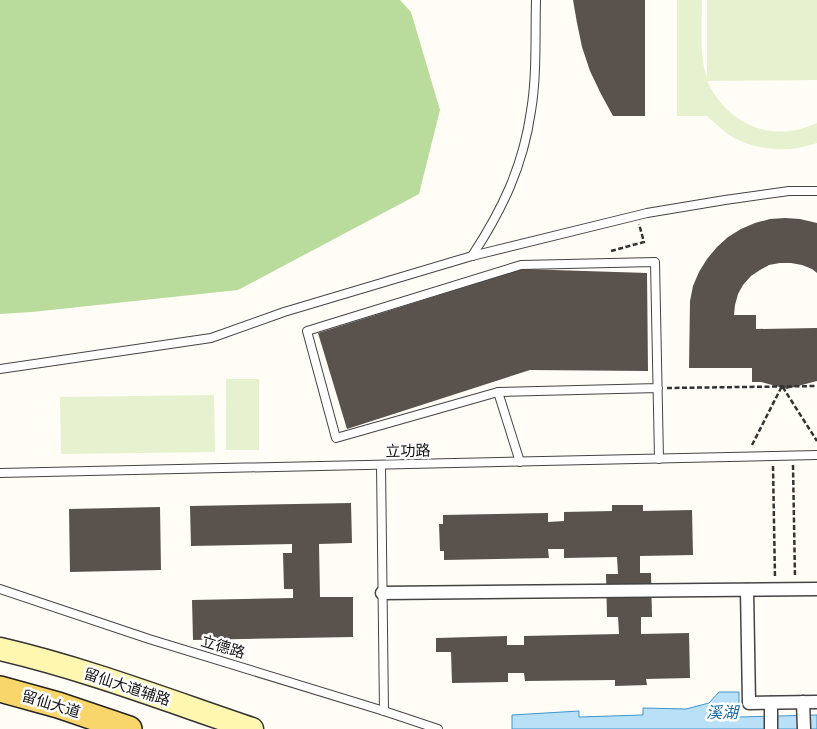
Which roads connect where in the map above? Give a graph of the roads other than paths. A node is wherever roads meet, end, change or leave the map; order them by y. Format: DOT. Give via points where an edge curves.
graph roads {
  1 [pos="536,0"];
  2 [pos="817,191"];
  3 [pos="472,256"];
  4 [pos="0,369"];
  5 [pos="658,388"];
  6 [pos="498,392"];
  7 [pos="817,455"];
  8 [pos="659,459"];
  9 [pos="520,462"];
  10 [pos="381,465"];
  11 [pos="0,473"];
  12 [pos="817,588"];
  13 [pos="0,589"];
  14 [pos="747,590"];
  15 [pos="382,593"];
  16 [pos="0,650"];
  17 [pos="0,689"];
  18 [pos="803,702"];
  19 [pos="817,702"];
  20 [pos="771,703"];
  21 [pos="384,711"];
  22 [pos="129,729"];
  23 [pos="252,729"];
  24 [pos="438,729"];
  25 [pos="771,729"];
  26 [pos="804,729"];
  1 -- 3 [label="lane" via="534,80 525,142 504,202"];
  2 -- 3 [label="lane" via="789,191 647,213"];
  3 -- 4 [label="lane" via="284,312 211,338"];
  5 -- 6 [label="lane"];
  5 -- 6 [label="lane" via="654,262 521,265 307,330 336,438"];
  5 -- 8 [label="lane"];
  6 -- 9 [label="lane"];
  7 -- 8 [label="lane, 立功路"];
  8 -- 9 [label="lane, 立功路"];
  9 -- 10 [label="lane, 立功路"];
  10 -- 11 [label="lane, 立功路"];
  10 -- 15 [label="lane"];
  12 -- 14 [label="street"];
  13 -- 21 [label="lane, 立德路" via="148,639"];
  14 -- 15 [label="street"];
  14 -- 20 [label="street" via="749,703"];
  15 -- 21 [label="lane"];
  16 -- 23 [label="main road, 留仙大道辅路" via="98,676"];
  17 -- 22 [label="main road, 留仙大道"];
  18 -- 19 [label="street"];
  18 -- 20 [label="street"];
  18 -- 26 [label="street"];
  20 -- 25 [label="street"];
  21 -- 24 [label="lane, 立德路"];
}
